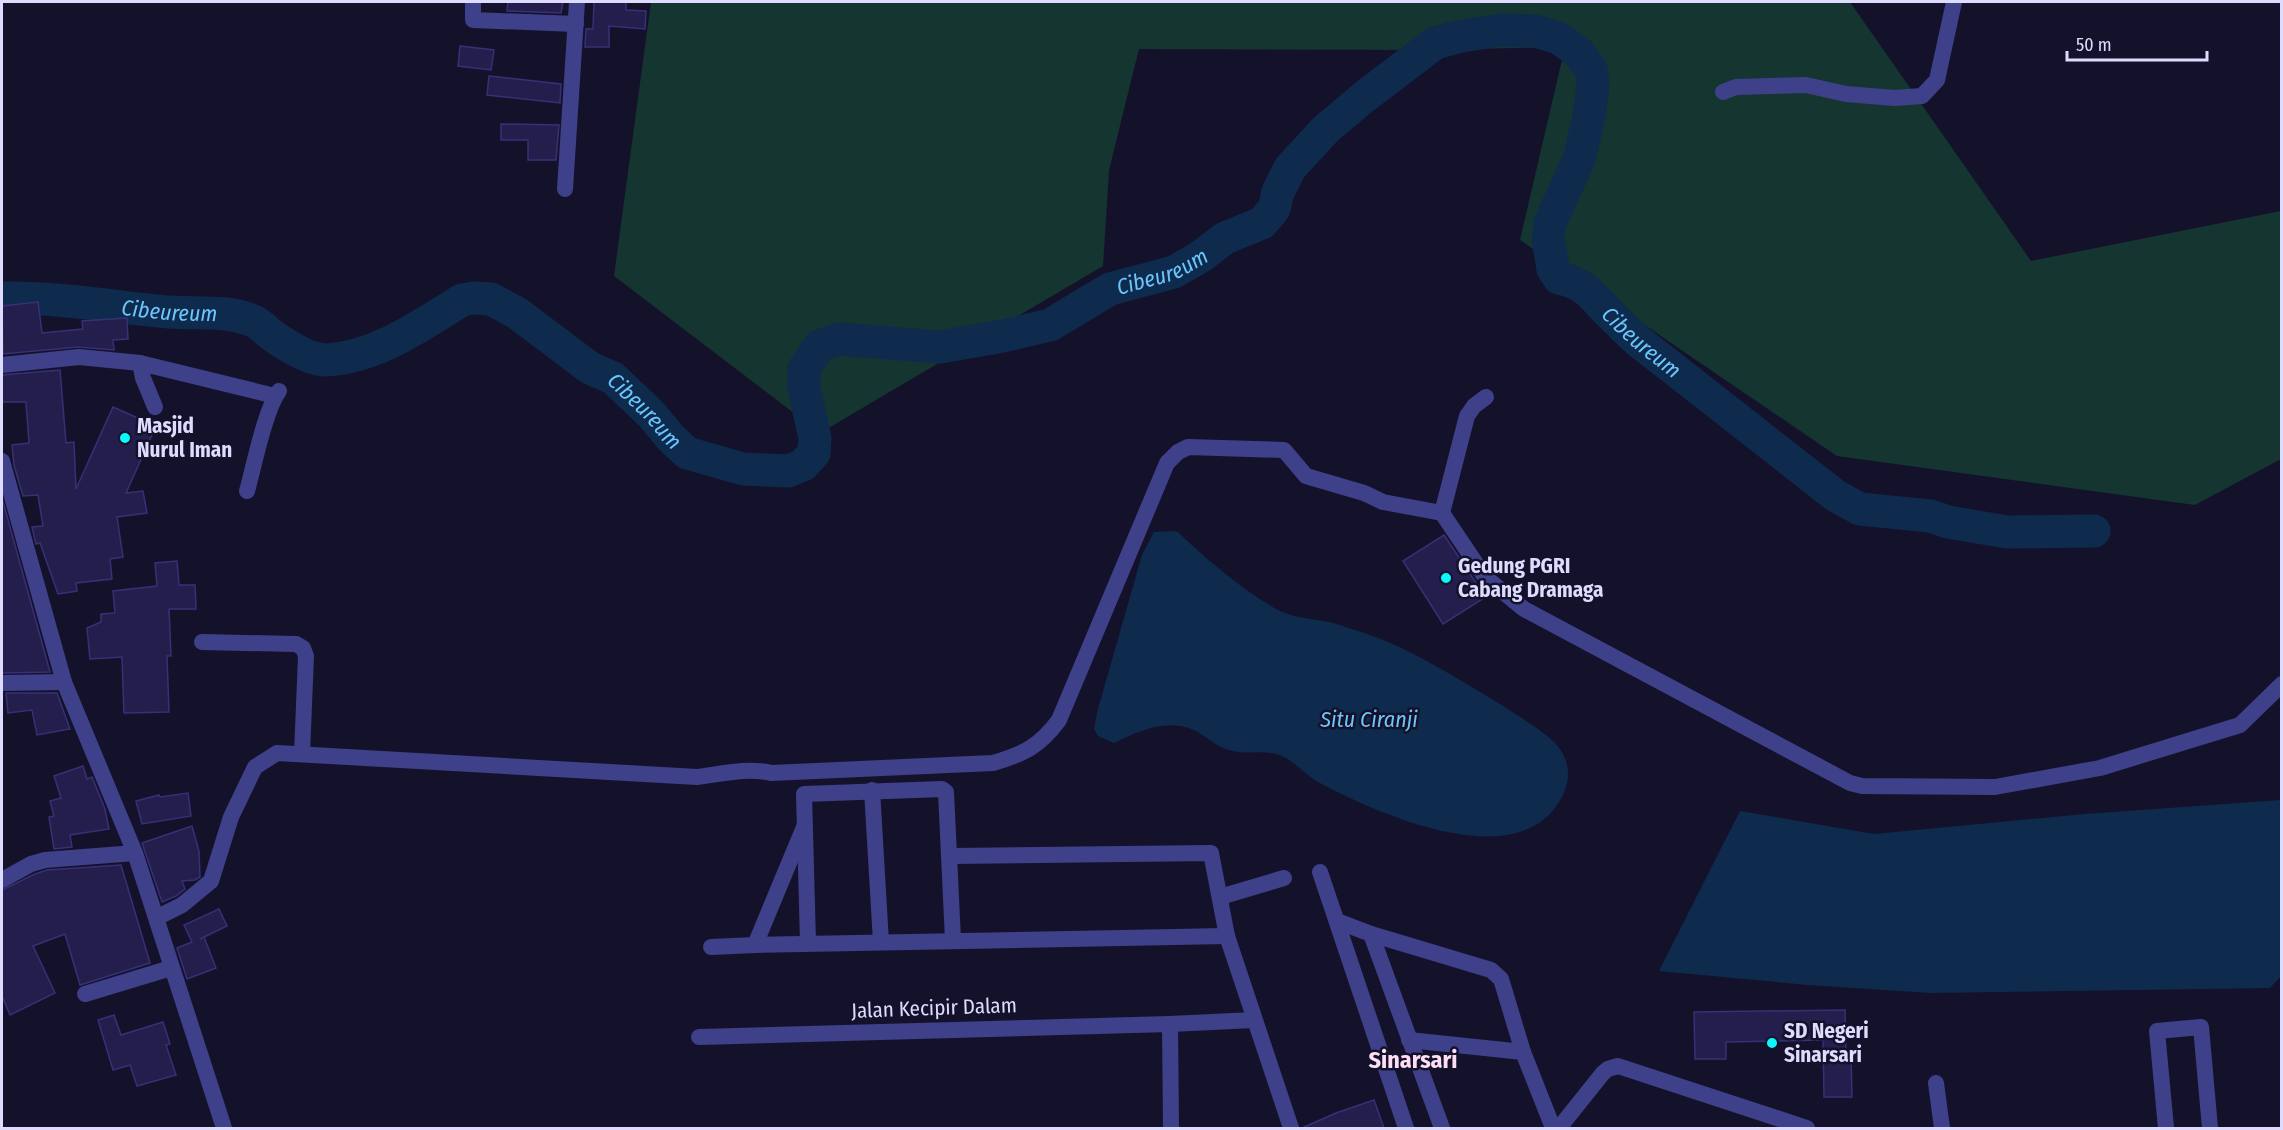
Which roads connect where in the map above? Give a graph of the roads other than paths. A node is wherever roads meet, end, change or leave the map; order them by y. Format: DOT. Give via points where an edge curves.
graph roads {
  1 [pos="473,2"];
  2 [pos="578,2"];
  3 [pos="1954,2"];
  4 [pos="576,24"];
  5 [pos="1723,92"];
  6 [pos="565,189"];
  7 [pos="140,363"];
  8 [pos="2,365"];
  9 [pos="1486,397"];
  10 [pos="155,407"];
  11 [pos="2,461"];
  12 [pos="247,491"];
  13 [pos="1442,513"];
  14 [pos="202,642"];
  15 [pos="64,682"];
  16 [pos="2,683"];
  17 [pos="2282,684"];
  18 [pos="302,754"];
  19 [pos="873,790"];
  20 [pos="804,828"];
  21 [pos="135,853"];
  22 [pos="950,856"];
  23 [pos="1320,872"];
  24 [pos="1284,878"];
  25 [pos="2,880"];
  26 [pos="1220,897"];
  27 [pos="158,917"];
  28 [pos="1336,921"];
  29 [pos="1371,934"];
  30 [pos="1227,936"];
  31 [pos="953,940"];
  32 [pos="881,942"];
  33 [pos="808,943"];
  34 [pos="755,945"];
  35 [pos="711,947"];
  36 [pos="171,968"];
  37 [pos="85,994"];
  38 [pos="1254,1020"];
  39 [pos="1170,1024"];
  40 [pos="699,1037"];
  41 [pos="1409,1040"];
  42 [pos="1523,1052"];
  43 [pos="1936,1083"];
  44 [pos="1280,1096"];
  45 [pos="224,1128"];
  46 [pos="1172,1128"];
  47 [pos="1279,1128"];
  48 [pos="1292,1128"];
  49 [pos="1406,1128"];
  50 [pos="1442,1128"];
  51 [pos="1553,1128"];
  52 [pos="1559,1128"];
  53 [pos="1807,1128"];
  54 [pos="1942,1128"];
  55 [pos="2166,1128"];
  56 [pos="2210,1128"];
  1 -- 4 [label="street" via="473,20"];
  2 -- 4 [label="street"];
  3 -- 5 [label="street" via="1937,80 1922,96 1846,94 1806,85 1736,87"];
  4 -- 6 [label="street"];
  7 -- 8 [label="street" via="78,357"];
  7 -- 10 [label="street"];
  7 -- 12 [label="street" via="277,393"];
  9 -- 13 [label="street" via="1467,416"];
  11 -- 15 [label="street"];
  13 -- 17 [label="street" via="1485,577 1524,609 1862,786 1995,787 2100,768 2240,725"];
  13 -- 18 [label="street" via="1383,502 1306,476 1284,450 1188,447 1178,452 1167,463 1059,720 1034,747 993,763 734,772 697,777"];
  14 -- 18 [label="street" via="296,644 303,648 306,656"];
  15 -- 16 [label="street"];
  15 -- 21 [label="street"];
  18 -- 27 [label="street" via="277,753 255,767 231,817 211,881 182,905"];
  19 -- 20 [label="street" via="804,794"];
  19 -- 22 [label="street" via="945,789"];
  19 -- 32 [label="street"];
  20 -- 33 [label="street"];
  20 -- 34 [label="street"];
  21 -- 25 [label="street" via="45,860"];
  21 -- 27 [label="street"];
  22 -- 26 [label="street" via="1207,852 1213,857"];
  22 -- 31 [label="street"];
  23 -- 28 [label="street"];
  24 -- 26 [label="street"];
  26 -- 30 [label="street"];
  27 -- 36 [label="street"];
  28 -- 29 [label="street"];
  28 -- 49 [label="street"];
  29 -- 41 [label="street"];
  29 -- 42 [label="street" via="1497,974"];
  30 -- 31 [label="street"];
  30 -- 38 [label="street"];
  31 -- 32 [label="street"];
  32 -- 33 [label="street"];
  33 -- 34 [label="street"];
  34 -- 35 [label="street"];
  36 -- 37 [label="street"];
  36 -- 45 [label="street"];
  38 -- 39 [label="street, Jalan Kecipir Dalam"];
  38 -- 44 [label="street"];
  39 -- 40 [label="street, Jalan Kecipir Dalam"];
  39 -- 46 [label="street"];
  41 -- 42 [label="street"];
  41 -- 50 [label="street"];
  42 -- 51 [label="street"];
  43 -- 54 [label="street"];
  44 -- 47 [label="street"];
  44 -- 48 [label="street"];
  52 -- 53 [label="street" via="1603,1073 1618,1066"];
  55 -- 56 [label="street" via="2157,1031 2201,1027"];
}
